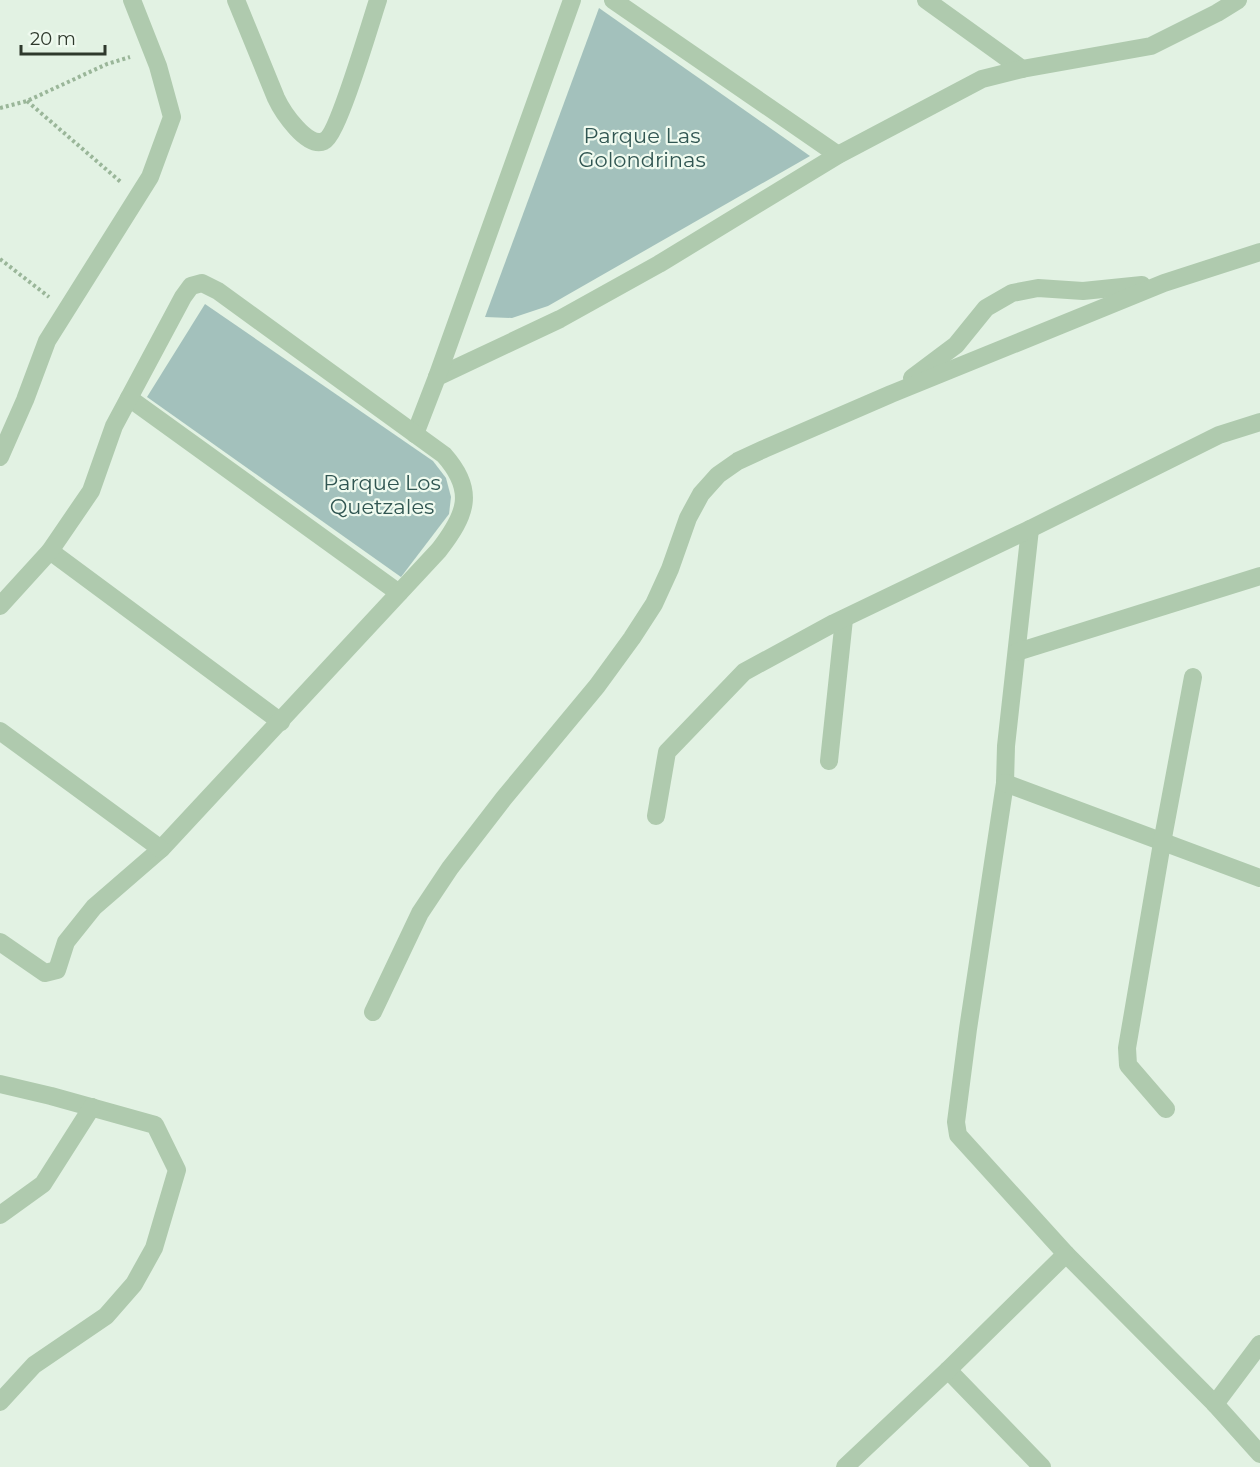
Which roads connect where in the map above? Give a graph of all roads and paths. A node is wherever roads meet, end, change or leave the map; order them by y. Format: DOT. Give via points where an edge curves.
graph roads {
  1 [pos="132,0"];
  2 [pos="236,0"];
  3 [pos="378,0"];
  4 [pos="572,0"];
  5 [pos="613,0"];
  6 [pos="926,0"];
  7 [pos="1232,1"];
  8 [pos="152,50"];
  9 [pos="1022,69"];
  10 [pos="27,101"];
  11 [pos="0,108"];
  12 [pos="838,155"];
  13 [pos="138,196"];
  14 [pos="1260,252"];
  15 [pos="0,259"];
  16 [pos="1164,283"];
  17 [pos="67,310"];
  18 [pos="437,377"];
  19 [pos="891,394"];
  20 [pos="129,398"];
  21 [pos="1260,422"];
  22 [pos="415,434"];
  23 [pos="0,457"];
  24 [pos="1030,529"];
  25 [pos="50,551"];
  26 [pos="1260,576"];
  27 [pos="399,593"];
  28 [pos="0,606"];
  29 [pos="844,619"];
  30 [pos="1017,652"];
  31 [pos="1193,677"];
  32 [pos="281,722"];
  33 [pos="0,731"];
  34 [pos="829,761"];
  35 [pos="1005,783"];
  36 [pos="656,816"];
  37 [pos="1162,843"];
  38 [pos="161,849"];
  39 [pos="1260,878"];
  40 [pos="0,942"];
  41 [pos="373,1012"];
  42 [pos="0,1084"];
  43 [pos="92,1107"];
  44 [pos="1166,1109"];
  45 [pos="0,1215"];
  46 [pos="1065,1254"];
  47 [pos="1260,1344"];
  48 [pos="948,1370"];
  49 [pos="0,1402"];
  50 [pos="1215,1404"];
  51 [pos="1260,1454"];
  52 [pos="845,1467"];
  53 [pos="1042,1467"];
  1 -- 8 [label="street"];
  2 -- 3 [label="street" via="284,114 314,142 321,142 330,135 343,104"];
  4 -- 18 [label="street"];
  5 -- 12 [label="street"];
  6 -- 9 [label="street"];
  7 -- 9 [label="street" via="1217,13 1151,46"];
  8 -- 10 [label="path" via="107,64"];
  8 -- 13 [label="street" via="172,117 150,177"];
  9 -- 12 [label="street" via="982,79"];
  10 -- 11 [label="path"];
  10 -- 13 [label="path"];
  12 -- 18 [label="street" via="560,319"];
  13 -- 17 [label="street"];
  14 -- 16 [label="street"];
  15 -- 17 [label="path"];
  16 -- 19 [label="street"];
  16 -- 19 [label="street" via="1083,291 1038,288 1012,293 986,309 956,345"];
  17 -- 23 [label="street" via="47,341"];
  18 -- 22 [label="street"];
  19 -- 41 [label="street" via="738,461 701,494 654,604 638,630 450,868 420,913"];
  20 -- 22 [label="street" via="183,297 191,286 202,283"];
  20 -- 25 [label="street" via="114,426 91,491"];
  20 -- 27 [label="street"];
  21 -- 24 [label="street" via="1219,435"];
  22 -- 27 [label="street" via="444,454 455,468 462,484 462,514 439,550"];
  24 -- 29 [label="street"];
  24 -- 30 [label="street"];
  25 -- 28 [label="street"];
  25 -- 32 [label="street"];
  26 -- 30 [label="street"];
  27 -- 32 [label="street"];
  29 -- 34 [label="street"];
  29 -- 36 [label="street" via="744,672 667,752"];
  30 -- 35 [label="street"];
  31 -- 37 [label="street"];
  32 -- 38 [label="street"];
  33 -- 38 [label="street"];
  35 -- 37 [label="street"];
  35 -- 46 [label="street" via="956,1122 958,1135"];
  37 -- 39 [label="street"];
  37 -- 44 [label="street" via="1127,1048 1128,1065"];
  38 -- 40 [label="street" via="94,907 66,942 57,970 45,973"];
  42 -- 43 [label="street"];
  43 -- 45 [label="street" via="43,1185"];
  43 -- 49 [label="street" via="155,1125 177,1170 154,1248 134,1284 106,1316 34,1365"];
  46 -- 48 [label="street"];
  46 -- 50 [label="street"];
  47 -- 50 [label="street"];
  48 -- 52 [label="street"];
  48 -- 53 [label="street"];
  50 -- 51 [label="street"];
}
